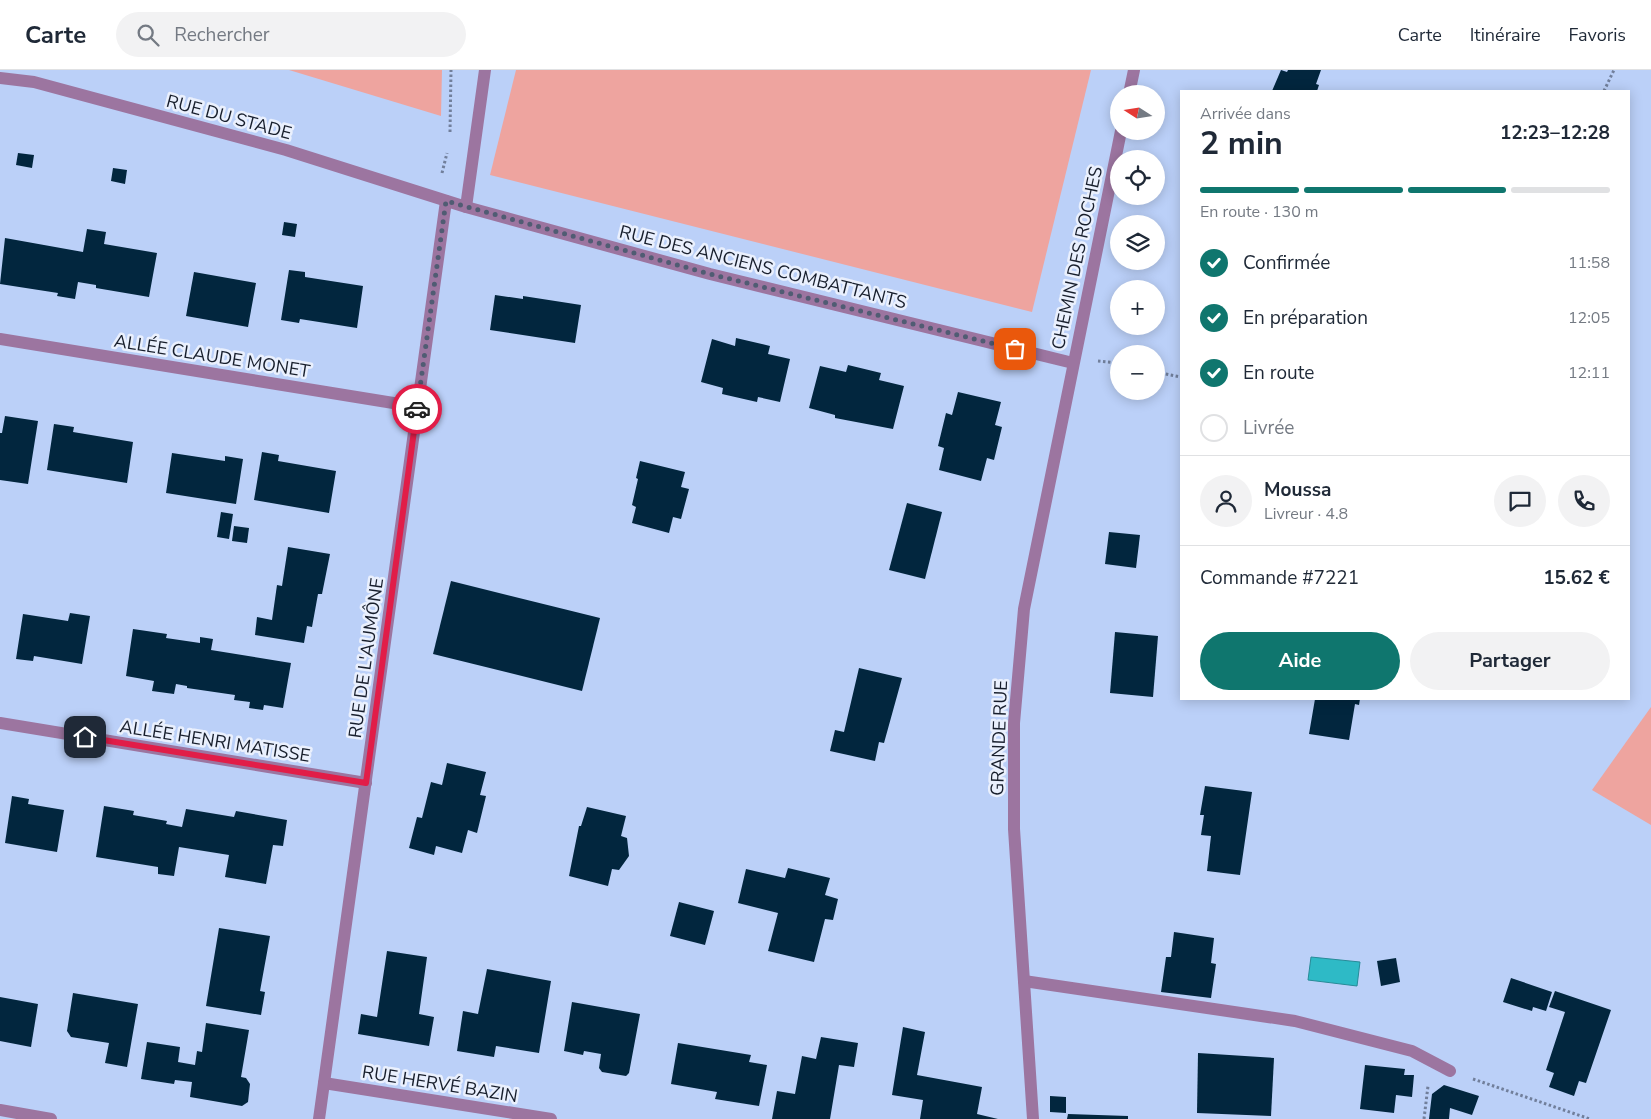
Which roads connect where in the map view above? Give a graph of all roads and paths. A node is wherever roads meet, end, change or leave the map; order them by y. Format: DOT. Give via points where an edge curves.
graph roads {
  1 [pos="451,70"];
  2 [pos="485,70"];
  3 [pos="1134,70"];
  4 [pos="1614,70"];
  5 [pos="0,78"];
  6 [pos="1131,85"];
  7 [pos="1604,90"];
  8 [pos="450,135"];
  9 [pos="1119,140"];
  10 [pos="448,151"];
  11 [pos="442,173"];
  12 [pos="446,201"];
  13 [pos="466,207"];
  14 [pos="0,339"];
  15 [pos="1073,363"];
  16 [pos="1165,374"];
  17 [pos="1180,377"];
  18 [pos="418,407"];
  19 [pos="0,723"];
  20 [pos="366,783"];
  21 [pos="1024,981"];
  22 [pos="1450,1071"];
  23 [pos="324,1083"];
  24 [pos="0,1110"];
  25 [pos="51,1119"];
  26 [pos="319,1119"];
  27 [pos="551,1119"];
  28 [pos="1033,1119"];
  29 [pos="1424,1119"];
  30 [pos="1590,1119"];
  1 -- 8 [label="path"];
  2 -- 13 [label="street"];
  3 -- 6 [label="street"];
  4 -- 7 [label="path"];
  5 -- 12 [label="street, RUE DU STADE" via="34,82 277,148"];
  9 -- 15 [label="street, CHEMIN DES ROCHES"];
  10 -- 11 [label="path"];
  12 -- 13 [label="street, RUE DES ANCIENS COMBATTANTS"];
  12 -- 18 [label="street, RUE DE L'AUMÔNE"];
  13 -- 15 [label="street, RUE DES ANCIENS COMBATTANTS" via="710,274"];
  14 -- 18 [label="street, ALLÉE CLAUDE MONET"];
  15 -- 21 [label="street, GRANDE RUE" via="1024,609 1014,723 1014,829"];
  16 -- 17 [label="path"];
  18 -- 20 [label="street, RUE DE L'AUMÔNE"];
  19 -- 20 [label="street, ALLÉE HENRI MATISSE"];
  20 -- 23 [label="street, RUE DE L'AUMÔNE"];
  21 -- 22 [label="street" via="1295,1021 1412,1051"];
  21 -- 28 [label="street, GRANDE RUE"];
  22 -- 29 [label="path" via="1426,1087"];
  22 -- 30 [label="path"];
  23 -- 26 [label="street, RUE DE L'AUMÔNE"];
  23 -- 27 [label="street, RUE HERVÉ BAZIN"];
  24 -- 25 [label="street"];
}
